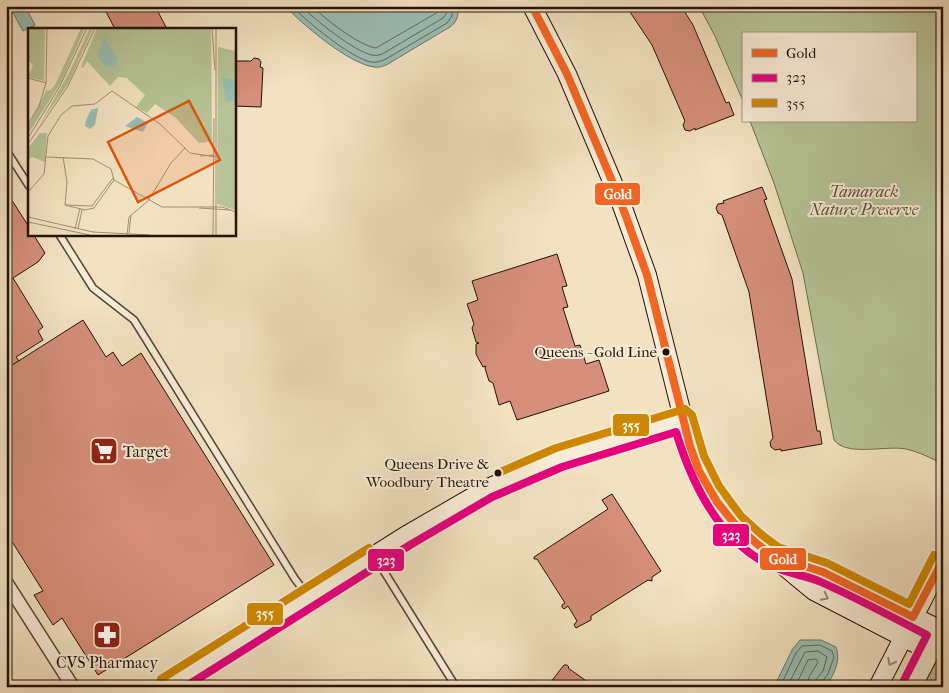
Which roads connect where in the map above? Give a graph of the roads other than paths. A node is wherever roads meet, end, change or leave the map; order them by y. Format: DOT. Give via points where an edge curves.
graph roads {
  1 [pos="532,6"];
  2 [pos="6,150"];
  3 [pos="28,184"];
  4 [pos="60,235"];
  5 [pos="683,419"];
  6 [pos="374,556"];
  7 [pos="773,556"];
  8 [pos="943,560"];
  9 [pos="6,582"];
  10 [pos="309,597"];
  11 [pos="914,617"];
  12 [pos="942,629"];
  13 [pos="903,637"];
  14 [pos="930,651"];
  15 [pos="73,687"];
  16 [pos="166,687"];
  17 [pos="456,687"];
  18 [pos="878,687"];
  19 [pos="912,687"];
  1 -- 5 [label="street" via="567,74 620,200 646,275"];
  2 -- 3 [label="lane"];
  4 -- 10 [label="lane" via="93,288 134,320 294,579"];
  5 -- 6 [label="street" via="559,458 502,482"];
  5 -- 7 [label="street" via="695,460 710,491 744,533"];
  6 -- 10 [label="street"];
  6 -- 17 [label="lane"];
  7 -- 11 [label="street" via="823,572"];
  7 -- 13 [label="street, one-way" via="814,592"];
  8 -- 11 [label="street"];
  9 -- 15 [label="street"];
  10 -- 16 [label="street"];
  11 -- 12 [label="street"];
  11 -- 13 [label="street"];
  12 -- 14 [label="street"];
  13 -- 14 [label="street"];
  13 -- 18 [label="street, one-way"];
  14 -- 19 [label="street"];
}
